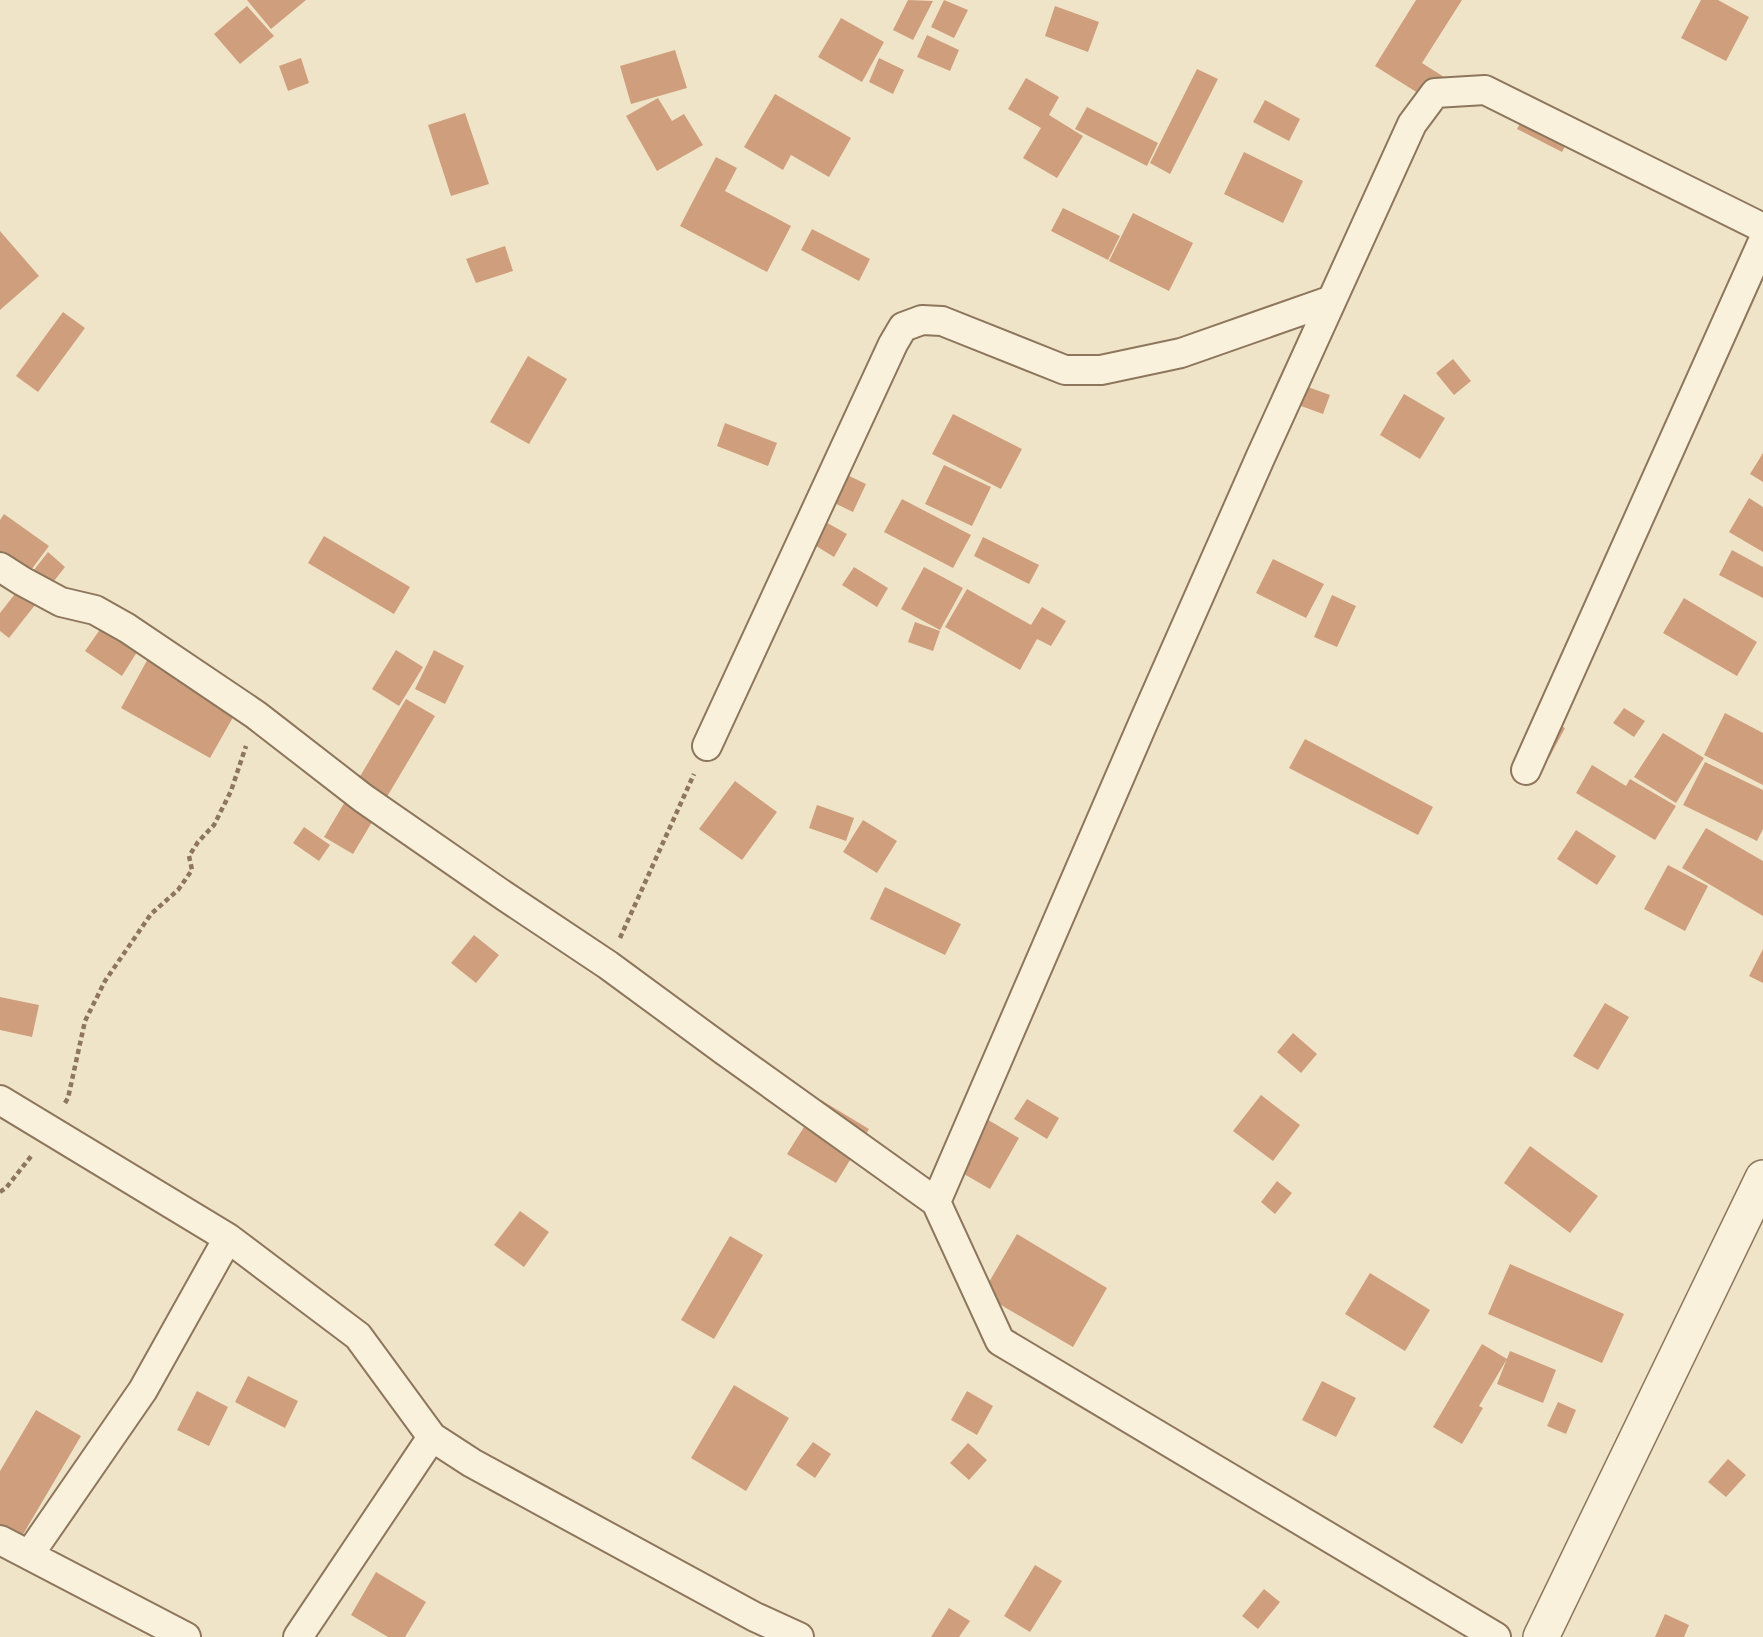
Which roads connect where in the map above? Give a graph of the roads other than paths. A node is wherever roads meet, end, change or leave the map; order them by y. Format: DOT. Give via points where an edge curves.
graph roads {
  1 [pos="1763,228"];
  2 [pos="1763,241"];
  3 [pos="1332,300"];
  4 [pos="0,567"];
  5 [pos="707,746"];
  6 [pos="1525,770"];
  7 [pos="0,1100"];
  8 [pos="1763,1178"];
  9 [pos="936,1202"];
  10 [pos="228,1238"];
  11 [pos="432,1437"];
  12 [pos="0,1540"];
  13 [pos="29,1555"];
  14 [pos="186,1637"];
  15 [pos="298,1637"];
  16 [pos="799,1637"];
  17 [pos="1496,1637"];
  18 [pos="1541,1637"];
  1 -- 3 [label="street" via="1485,90 1435,93 1412,124"];
  2 -- 6 [label="street"];
  3 -- 5 [label="street" via="1181,353 1101,370 1065,370 942,321 922,320 903,327"];
  3 -- 9 [label="street"];
  4 -- 9 [label="street" via="61,602 95,610 127,628 256,715 363,797 608,965"];
  7 -- 10 [label="street"];
  8 -- 18 [label="street"];
  9 -- 17 [label="street" via="1000,1341"];
  10 -- 11 [label="street" via="358,1336"];
  10 -- 13 [label="street" via="143,1390"];
  11 -- 15 [label="street"];
  11 -- 16 [label="street" via="472,1463"];
  12 -- 13 [label="street"];
  13 -- 14 [label="street"];
}
